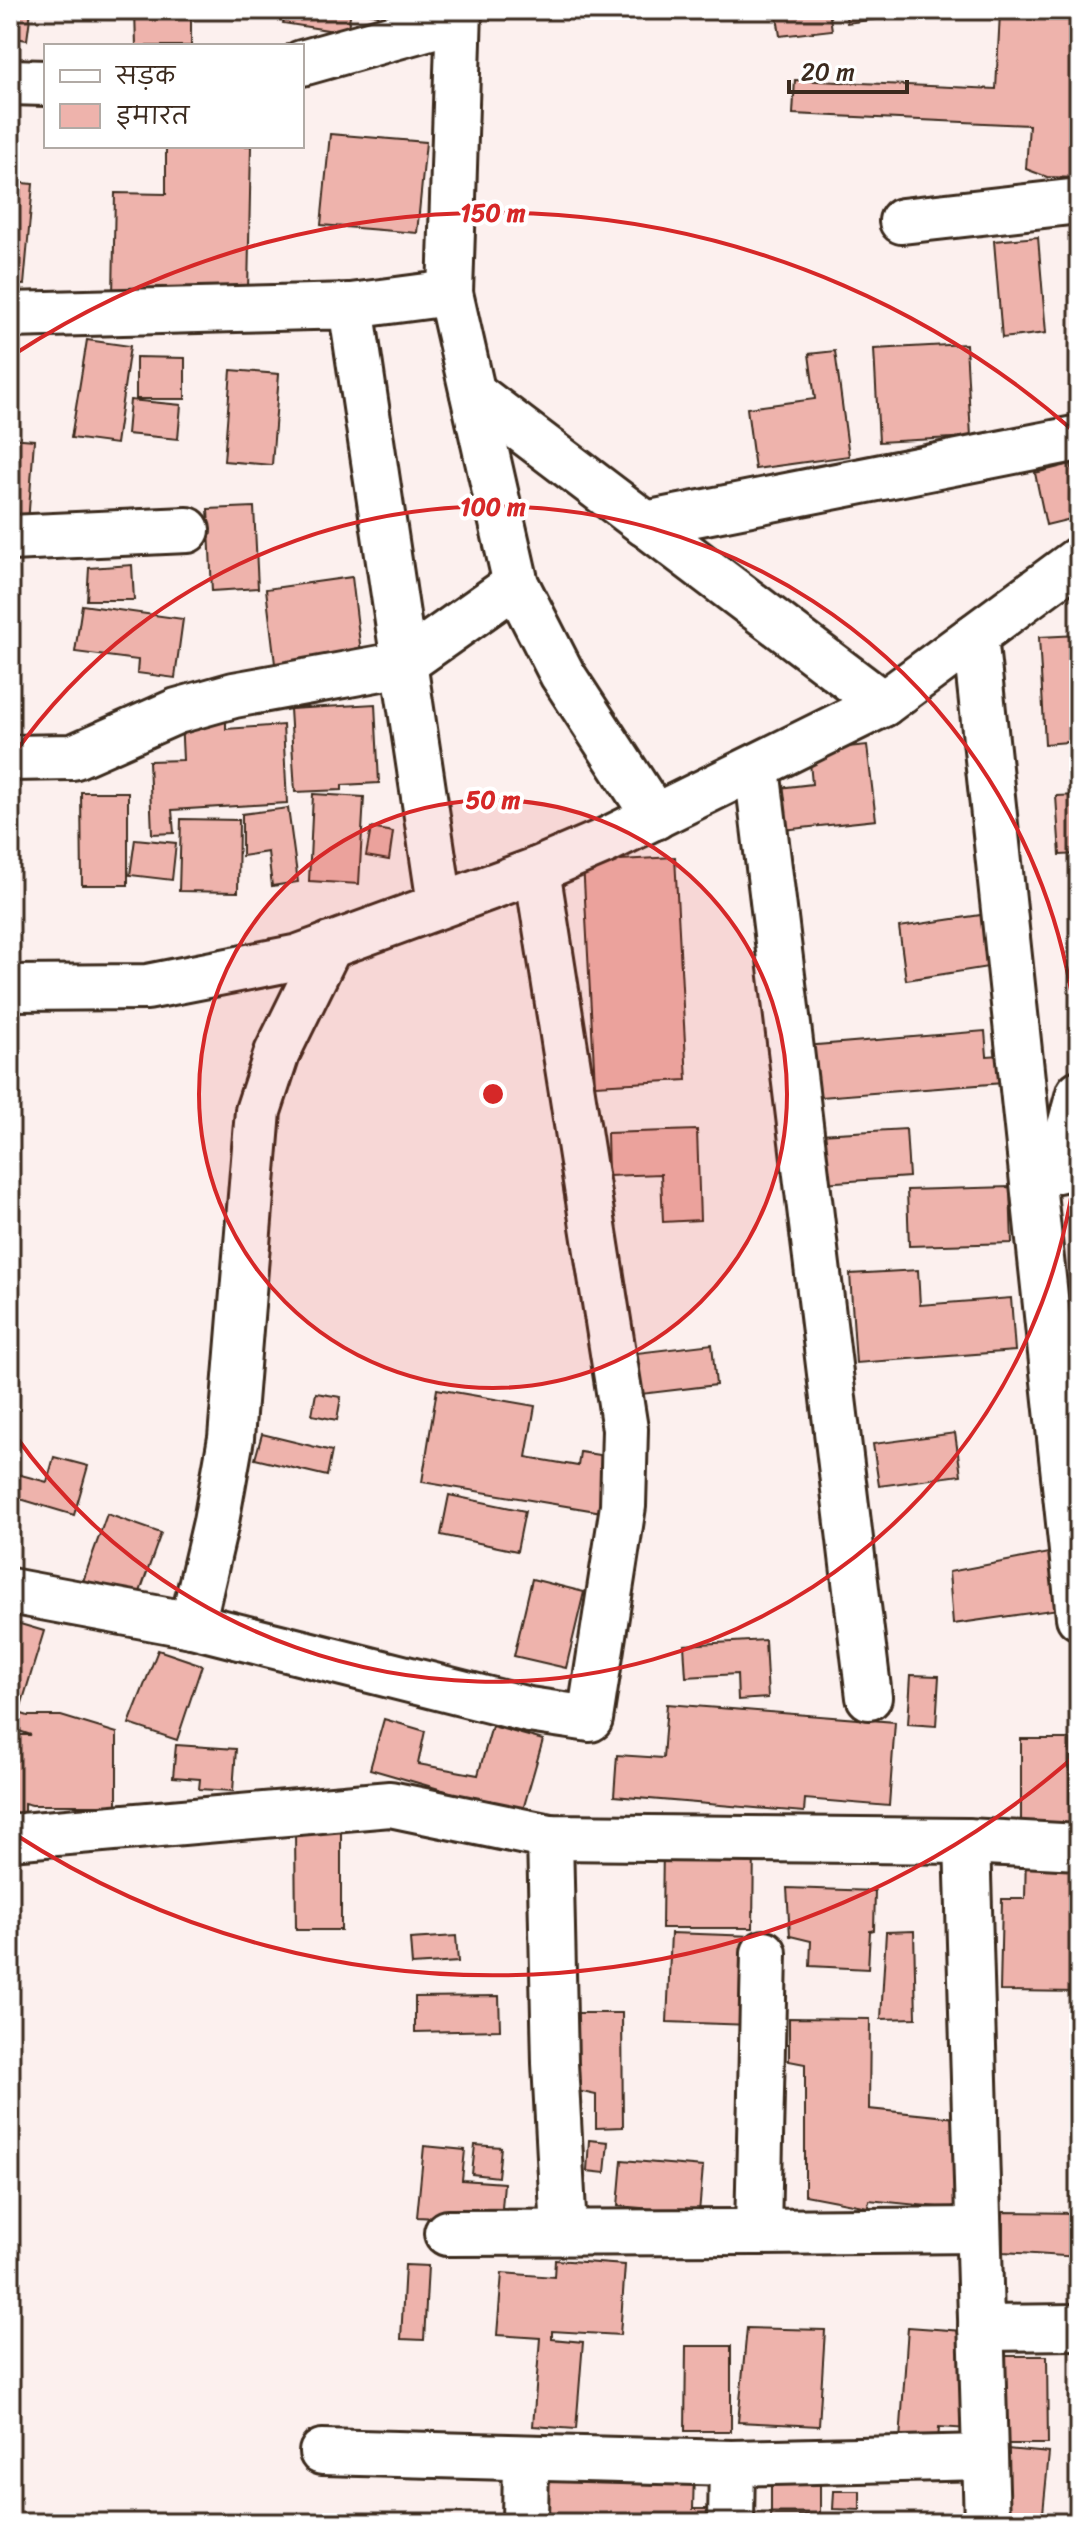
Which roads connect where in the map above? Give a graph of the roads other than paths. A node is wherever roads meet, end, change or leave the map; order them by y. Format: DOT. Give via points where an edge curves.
graph roads {
  1 [pos="458,14"];
  2 [pos="304,62"];
  3 [pos="10,82"];
  4 [pos="44,83"];
  5 [pos="1079,201"];
  6 [pos="902,221"];
  7 [pos="450,293"];
  8 [pos="351,306"];
  9 [pos="10,315"];
  10 [pos="473,393"];
  11 [pos="1079,438"];
  12 [pos="645,524"];
  13 [pos="187,530"];
  14 [pos="10,538"];
  15 [pos="1079,559"];
  16 [pos="516,584"];
  17 [pos="975,636"];
  18 [pos="403,664"];
  19 [pos="883,704"];
  20 [pos="10,758"];
  21 [pos="757,768"];
  22 [pos="655,817"];
  23 [pos="537,870"];
  24 [pos="440,904"];
  25 [pos="330,945"];
  26 [pos="10,988"];
  27 [pos="1079,1093"];
  28 [pos="1057,1172"];
  29 [pos="1068,1417"];
  30 [pos="10,1591"];
  31 [pos="1079,1617"];
  32 [pos="192,1625"];
  33 [pos="869,1697"];
  34 [pos="10,1837"];
  35 [pos="550,1837"];
  36 [pos="967,1841"];
  37 [pos="1079,1847"];
  38 [pos="764,1953"];
  39 [pos="978,2230"];
  40 [pos="564,2232"];
  41 [pos="758,2232"];
  42 [pos="447,2233"];
  43 [pos="1079,2327"];
  44 [pos="981,2328"];
  45 [pos="322,2452"];
  46 [pos="985,2457"];
  47 [pos="526,2458"];
  48 [pos="732,2463"];
  49 [pos="525,2523"];
  50 [pos="731,2523"];
  51 [pos="987,2523"];
  1 -- 2 [label="street"];
  1 -- 7 [label="street"];
  3 -- 4 [label="street"];
  5 -- 6 [label="street"];
  7 -- 8 [label="street"];
  7 -- 10 [label="street"];
  8 -- 9 [label="street"];
  8 -- 18 [label="street"];
  10 -- 12 [label="street"];
  10 -- 16 [label="street"];
  11 -- 12 [label="street"];
  12 -- 19 [label="street"];
  13 -- 14 [label="street"];
  15 -- 17 [label="street"];
  16 -- 18 [label="street"];
  16 -- 22 [label="street" via="562,674"];
  17 -- 19 [label="street"];
  17 -- 28 [label="street"];
  18 -- 20 [label="street" via="234,695 177,711 73,757"];
  18 -- 24 [label="street"];
  19 -- 21 [label="street"];
  21 -- 22 [label="street"];
  21 -- 33 [label="street"];
  22 -- 23 [label="street"];
  23 -- 24 [label="street"];
  23 -- 32 [label="street" via="625,1429 623,1506 590,1719 529,1710"];
  24 -- 25 [label="street"];
  25 -- 26 [label="street" via="299,957 147,987"];
  25 -- 32 [label="street" via="277,1053 258,1111 231,1438"];
  27 -- 28 [label="street"];
  28 -- 29 [label="street"];
  29 -- 31 [label="street"];
  30 -- 32 [label="street"];
  34 -- 35 [label="street" via="390,1804"];
  35 -- 36 [label="street"];
  35 -- 40 [label="street"];
  36 -- 37 [label="street"];
  36 -- 39 [label="street"];
  38 -- 41 [label="street"];
  39 -- 41 [label="street"];
  39 -- 44 [label="street"];
  40 -- 41 [label="street"];
  40 -- 42 [label="street"];
  43 -- 44 [label="street"];
  44 -- 46 [label="street"];
  45 -- 47 [label="street"];
  46 -- 48 [label="street"];
  46 -- 51 [label="street"];
  47 -- 48 [label="street"];
  47 -- 49 [label="street"];
  48 -- 50 [label="street"];
}
